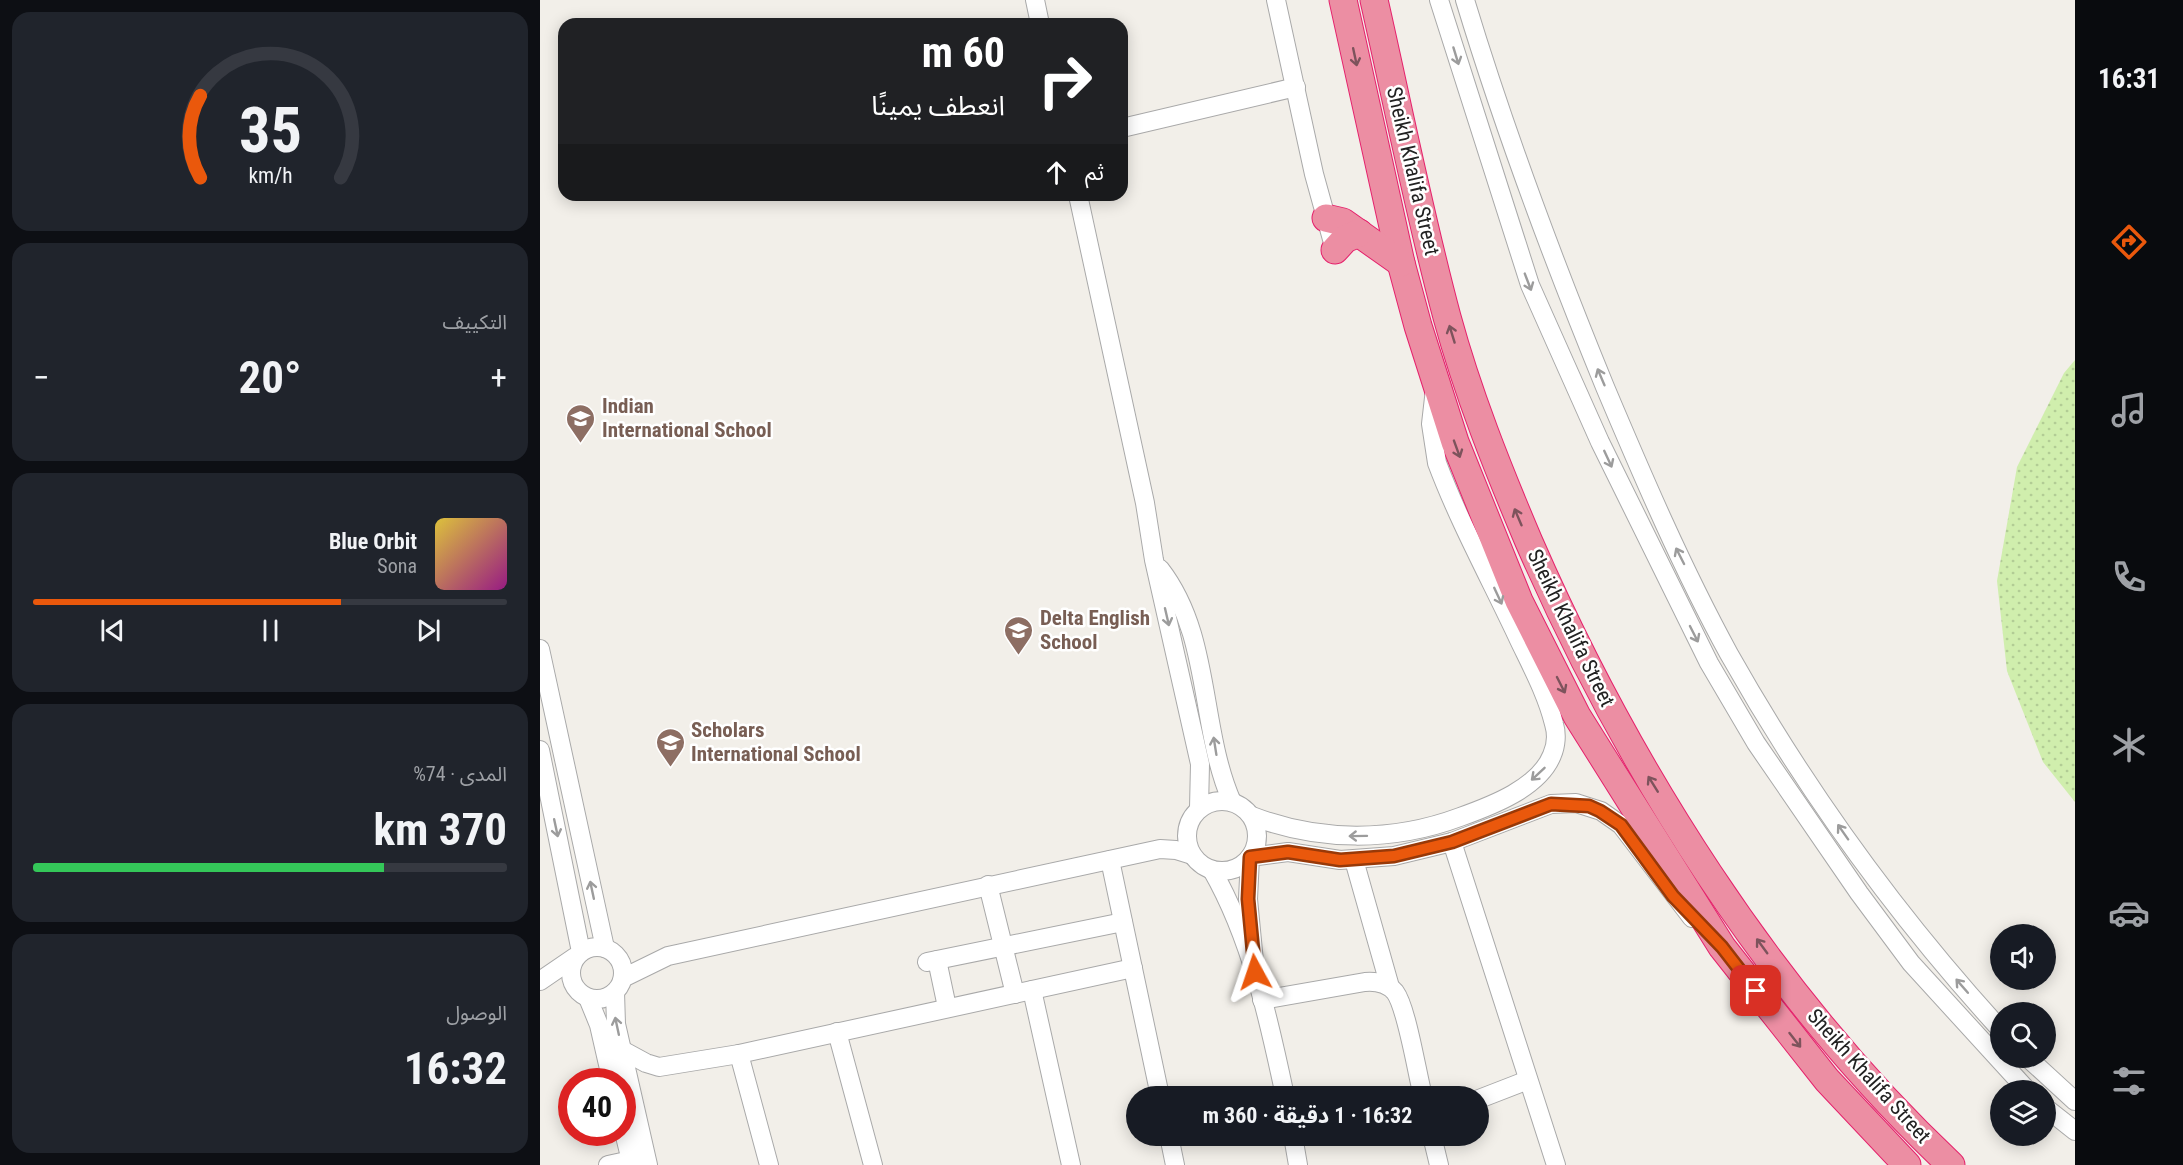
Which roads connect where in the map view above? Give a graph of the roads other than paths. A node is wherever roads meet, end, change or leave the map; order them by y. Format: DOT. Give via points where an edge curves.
graph roads {
  1 [pos="1035,0"];
  2 [pos="1276,0"];
  3 [pos="1343,0"];
  4 [pos="1374,0"];
  5 [pos="1439,0"];
  6 [pos="1465,0"];
  7 [pos="1040,18"];
  8 [pos="1296,87"];
  9 [pos="1128,127"];
  10 [pos="1494,178"];
  11 [pos="1079,201"];
  12 [pos="1326,218"];
  13 [pos="1359,233"];
  14 [pos="1546,242"];
  15 [pos="1335,250"];
  16 [pos="1401,262"];
  17 [pos="1436,384"];
  18 [pos="1154,560"];
  19 [pos="540,649"];
  20 [pos="540,750"];
  21 [pos="1232,802"];
  22 [pos="1194,815"];
  23 [pos="1252,816"];
  24 [pos="1452,842"];
  25 [pos="1160,849"];
  26 [pos="1192,855"];
  27 [pos="1250,857"];
  28 [pos="1110,860"];
  29 [pos="1354,860"];
  30 [pos="1212,870"];
  31 [pos="988,885"];
  32 [pos="1123,922"];
  33 [pos="1004,946"];
  34 [pos="1722,947"];
  35 [pos="608,949"];
  36 [pos="578,955"];
  37 [pos="666,956"];
  38 [pos="1133,968"];
  39 [pos="1255,972"];
  40 [pos="540,981"];
  41 [pos="619,985"];
  42 [pos="540,986"];
  43 [pos="1390,987"];
  44 [pos="1023,992"];
  45 [pos="582,993"];
  46 [pos="1262,1000"];
  47 [pos="946,1007"];
  48 [pos="1990,1017"];
  49 [pos="837,1032"];
  50 [pos="622,1050"];
  51 [pos="739,1054"];
  52 [pos="659,1067"];
  53 [pos="609,1068"];
  54 [pos="626,1068"];
  55 [pos="2039,1068"];
  56 [pos="1528,1080"];
  57 [pos="2018,1080"];
  58 [pos="636,1085"];
  59 [pos="1158,1086"];
  60 [pos="1283,1086"];
  61 [pos="1421,1086"];
  62 [pos="1489,1095"];
  63 [pos="2075,1101"];
  64 [pos="2056,1116"];
  65 [pos="2075,1131"];
  66 [pos="630,1146"];
  67 [pos="636,1146"];
  68 [pos="1171,1146"];
  69 [pos="1295,1146"];
  70 [pos="1434,1146"];
  71 [pos="637,1163"];
  72 [pos="608,1165"];
  73 [pos="769,1165"];
  74 [pos="873,1165"];
  75 [pos="1071,1165"];
  76 [pos="1175,1165"];
  77 [pos="1298,1165"];
  78 [pos="1439,1165"];
  79 [pos="1556,1165"];
  80 [pos="1907,1165"];
  81 [pos="1951,1165"];
  1 -- 7 [label="street"];
  2 -- 8 [label="street"];
  3 -- 16 [label="highway, Sheikh Khalifa Street, one-way"];
  81 -- 4 [label="highway, Sheikh Khalifa Street, one-way" via="1835,1041 1754,936 1685,836 1572,638 1512,503 1451,328"];
  5 -- 10 [label="street, one-way"];
  6 -- 14 [label="street"];
  8 -- 9 [label="street"];
  8 -- 12 [label="street"];
  10 -- 14 [label="street" via="1525,241 1533,247"];
  10 -- 57 [label="street, one-way" via="1540,311 1655,557 1731,702 1811,826 1911,963"];
  11 -- 18 [label="street"];
  12 -- 13 [label="highway" via="1339,220"];
  12 -- 15 [label="street"];
  13 -- 15 [label="highway"];
  13 -- 16 [label="highway"];
  48 -- 14 [label="street, one-way" via="1876,880 1751,691 1675,545"];
  16 -- 17 [label="highway, Sheikh Khalifa Street"];
  17 -- 23 [label="street, one-way" via="1431,424 1437,463 1540,687 1556,732 1551,757 1536,777 1493,804 1450,821 1404,832 1314,834"];
  17 -- 34 [label="highway, Sheikh Khalifa Street, one-way" via="1476,499 1550,664 1577,716"];
  21 -- 18 [label="street, one-way" via="1218,762 1204,681 1186,615"];
  18 -- 22 [label="street, one-way" via="1200,764"];
  35 -- 19 [label="street, one-way"];
  20 -- 36 [label="street, one-way"];
  21 -- 22 [label="street" via="1215,801"];
  21 -- 23 [label="street"];
  22 -- 25 [label="street"];
  22 -- 26 [label="street" via="1186,839"];
  23 -- 27 [label="street" via="1257,833"];
  24 -- 29 [label="street"];
  24 -- 34 [label="street" via="1551,804 1576,803 1595,808 1621,825 1673,896"];
  24 -- 56 [label="street"];
  25 -- 26 [label="street"];
  25 -- 28 [label="street"];
  26 -- 30 [label="street"];
  27 -- 29 [label="street" via="1288,852"];
  27 -- 30 [label="street" via="1237,868"];
  27 -- 39 [label="street" via="1248,899"];
  28 -- 31 [label="street"];
  28 -- 32 [label="street"];
  29 -- 43 [label="street"];
  30 -- 39 [label="street"];
  31 -- 33 [label="street"];
  31 -- 37 [label="street"];
  32 -- 33 [label="street"];
  32 -- 38 [label="street"];
  33 -- 44 [label="street"];
  33 -- 47 [label="street" via="932,961"];
  34 -- 80 [label="highway, Sheikh Khalifa Street, one-way" via="1820,1071"];
  35 -- 36 [label="street" via="596,946"];
  35 -- 37 [label="street"];
  35 -- 41 [label="street" via="623,967"];
  36 -- 40 [label="street"];
  36 -- 45 [label="street" via="571,973"];
  37 -- 41 [label="street"];
  38 -- 44 [label="street"];
  38 -- 59 [label="street"];
  39 -- 46 [label="street"];
  41 -- 45 [label="street" via="607,997"];
  50 -- 41 [label="street, one-way" via="614,1013"];
  42 -- 45 [label="street"];
  43 -- 46 [label="street" via="1365,982"];
  43 -- 61 [label="street" via="1400,1001"];
  44 -- 47 [label="street"];
  44 -- 75 [label="street"];
  45 -- 53 [label="street" via="599,1025"];
  46 -- 60 [label="street"];
  47 -- 49 [label="street"];
  49 -- 51 [label="street"];
  49 -- 74 [label="street"];
  50 -- 52 [label="street"];
  50 -- 54 [label="street"];
  51 -- 52 [label="street"];
  51 -- 73 [label="street"];
  52 -- 58 [label="street"];
  55 -- 63 [label="street"];
  56 -- 62 [label="street"];
  56 -- 79 [label="street"];
  64 -- 65 [label="street"];
  66 -- 71 [label="street"];
  67 -- 71 [label="street"];
  68 -- 76 [label="street"];
  69 -- 77 [label="street"];
  70 -- 78 [label="street"];
  71 -- 72 [label="street"];
}
